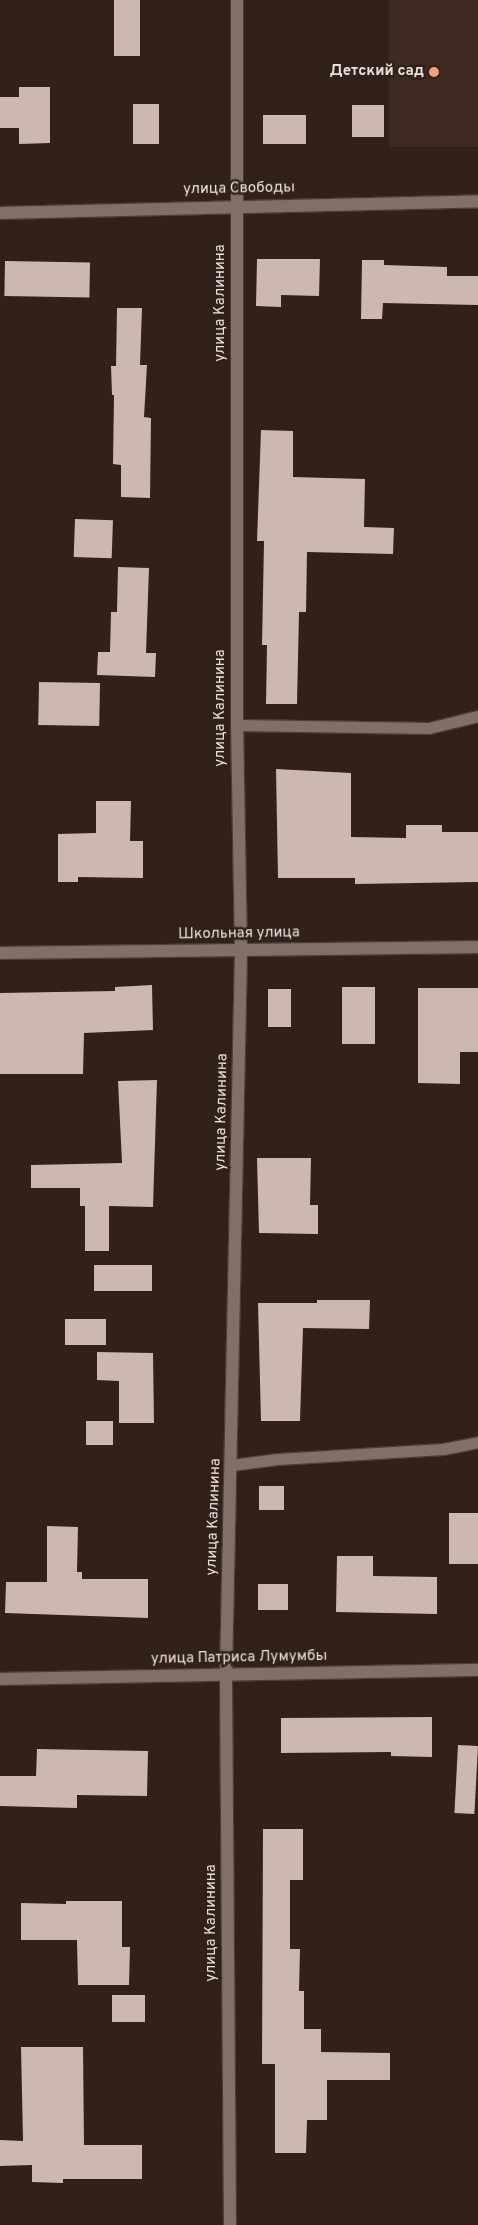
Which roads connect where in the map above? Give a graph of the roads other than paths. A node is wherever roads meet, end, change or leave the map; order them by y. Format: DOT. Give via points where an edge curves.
graph roads {
  1 [pos="237,0"];
  2 [pos="478,201"];
  3 [pos="238,205"];
  4 [pos="0,213"];
  5 [pos="478,716"];
  6 [pos="237,725"];
  7 [pos="478,947"];
  8 [pos="241,951"];
  9 [pos="0,953"];
  10 [pos="478,1442"];
  11 [pos="232,1465"];
  12 [pos="478,1670"];
  13 [pos="226,1674"];
  14 [pos="0,1679"];
  15 [pos="230,2225"];
  1 -- 3 [label="street, улица Калинина"];
  2 -- 3 [label="street, улица Свободы"];
  3 -- 4 [label="street, улица Свободы"];
  3 -- 6 [label="street, улица Калинина"];
  5 -- 6 [label="lane" via="428,728"];
  6 -- 8 [label="street, улица Калинина"];
  7 -- 8 [label="street, Школьная улица"];
  8 -- 9 [label="street, Школьная улица"];
  8 -- 11 [label="street, улица Калинина"];
  10 -- 11 [label="lane" via="444,1449 278,1459"];
  11 -- 13 [label="street, улица Калинина"];
  12 -- 13 [label="street, улица Патриса Лумумбы"];
  13 -- 14 [label="street, улица Патриса Лумумбы"];
  13 -- 15 [label="street, улица Калинина"];
}
